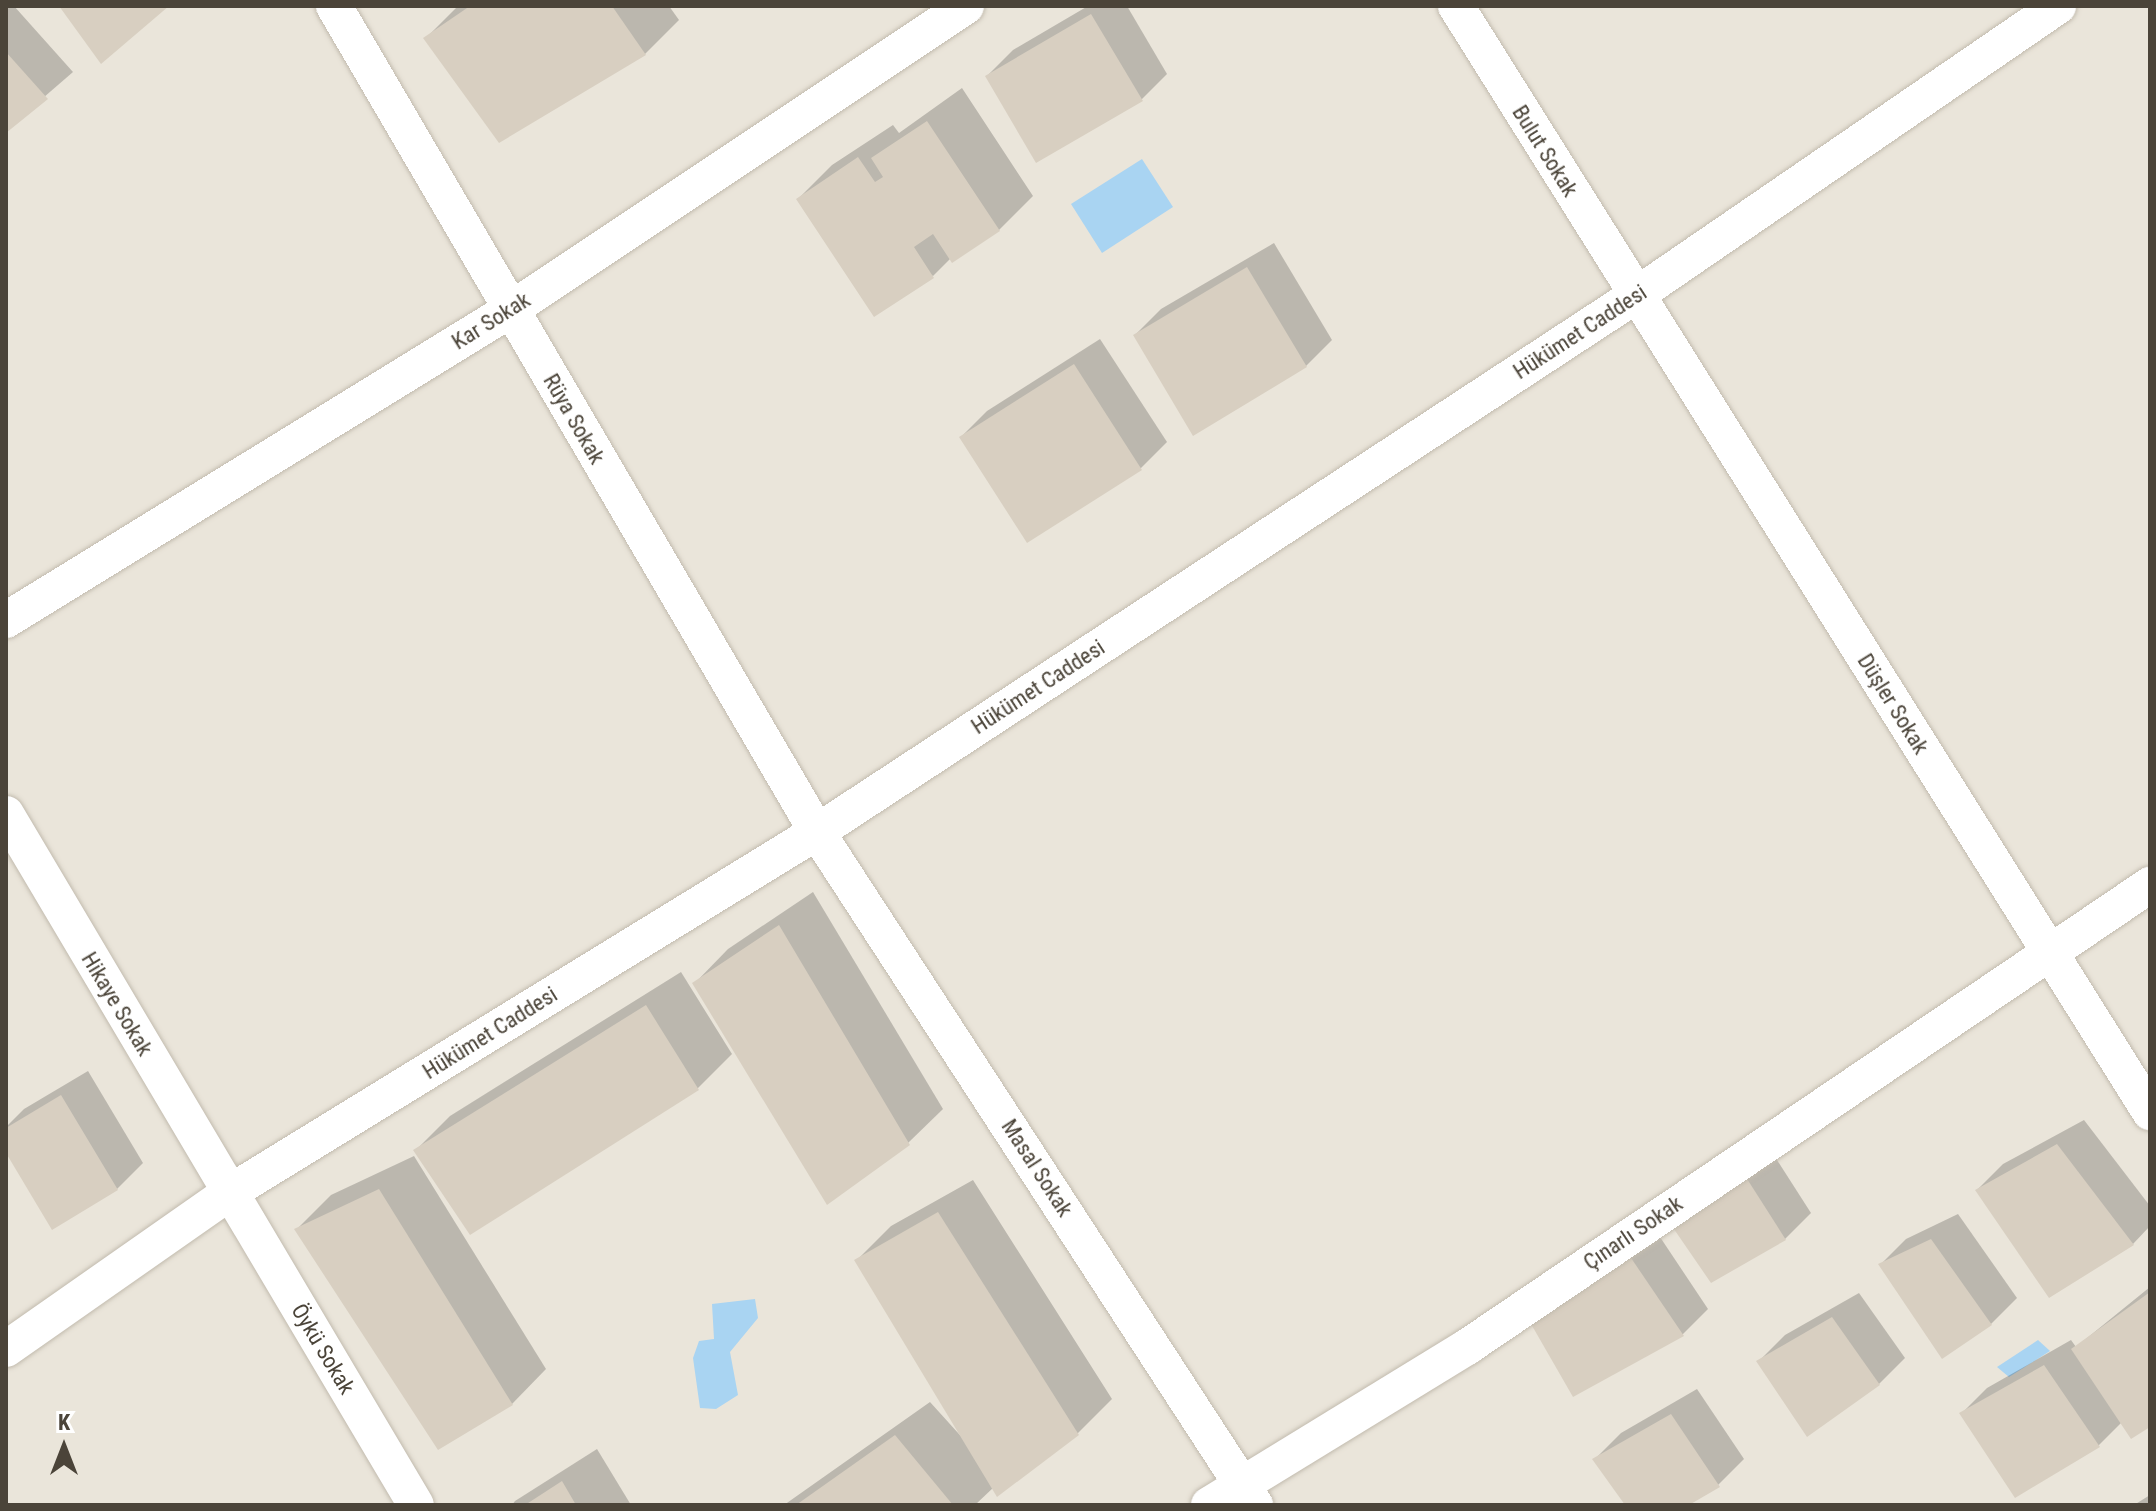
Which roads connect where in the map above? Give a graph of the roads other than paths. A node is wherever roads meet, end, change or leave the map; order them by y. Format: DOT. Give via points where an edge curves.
graph roads {
  1 [pos="334,6"];
  2 [pos="966,6"];
  3 [pos="1456,6"];
  4 [pos="2058,6"];
  5 [pos="1635,296"];
  6 [pos="510,310"];
  7 [pos="6,620"];
  8 [pos="6,814"];
  9 [pos="817,832"];
  10 [pos="2150,885"];
  11 [pos="2048,950"];
  12 [pos="2150,1112"];
  13 [pos="229,1193"];
  14 [pos="6,1349"];
  15 [pos="1249,1494"];
  16 [pos="416,1505"];
  17 [pos="1209,1505"];
  1 -- 6 [label="street, Rüya Sokak"];
  2 -- 6 [label="street, Kar Sokak"];
  3 -- 5 [label="street, Bulut Sokak"];
  4 -- 5 [label="street, Hükümet Caddesi"];
  5 -- 9 [label="street, Hükümet Caddesi"];
  5 -- 11 [label="street, Düşler Sokak"];
  6 -- 7 [label="street, Kar Sokak"];
  6 -- 9 [label="street, Rüya Sokak"];
  8 -- 13 [label="street, Hikaye Sokak"];
  9 -- 13 [label="street, Hükümet Caddesi"];
  9 -- 15 [label="street, Masal Sokak"];
  10 -- 11 [label="street, Çınarlı Sokak"];
  11 -- 12 [label="street, Düşler Sokak"];
  11 -- 15 [label="street, Çınarlı Sokak"];
  13 -- 14 [label="street, Hükümet Caddesi"];
  13 -- 16 [label="street, Öykü Sokak"];
  15 -- 17 [label="street, Çınarlı Sokak"];
}
